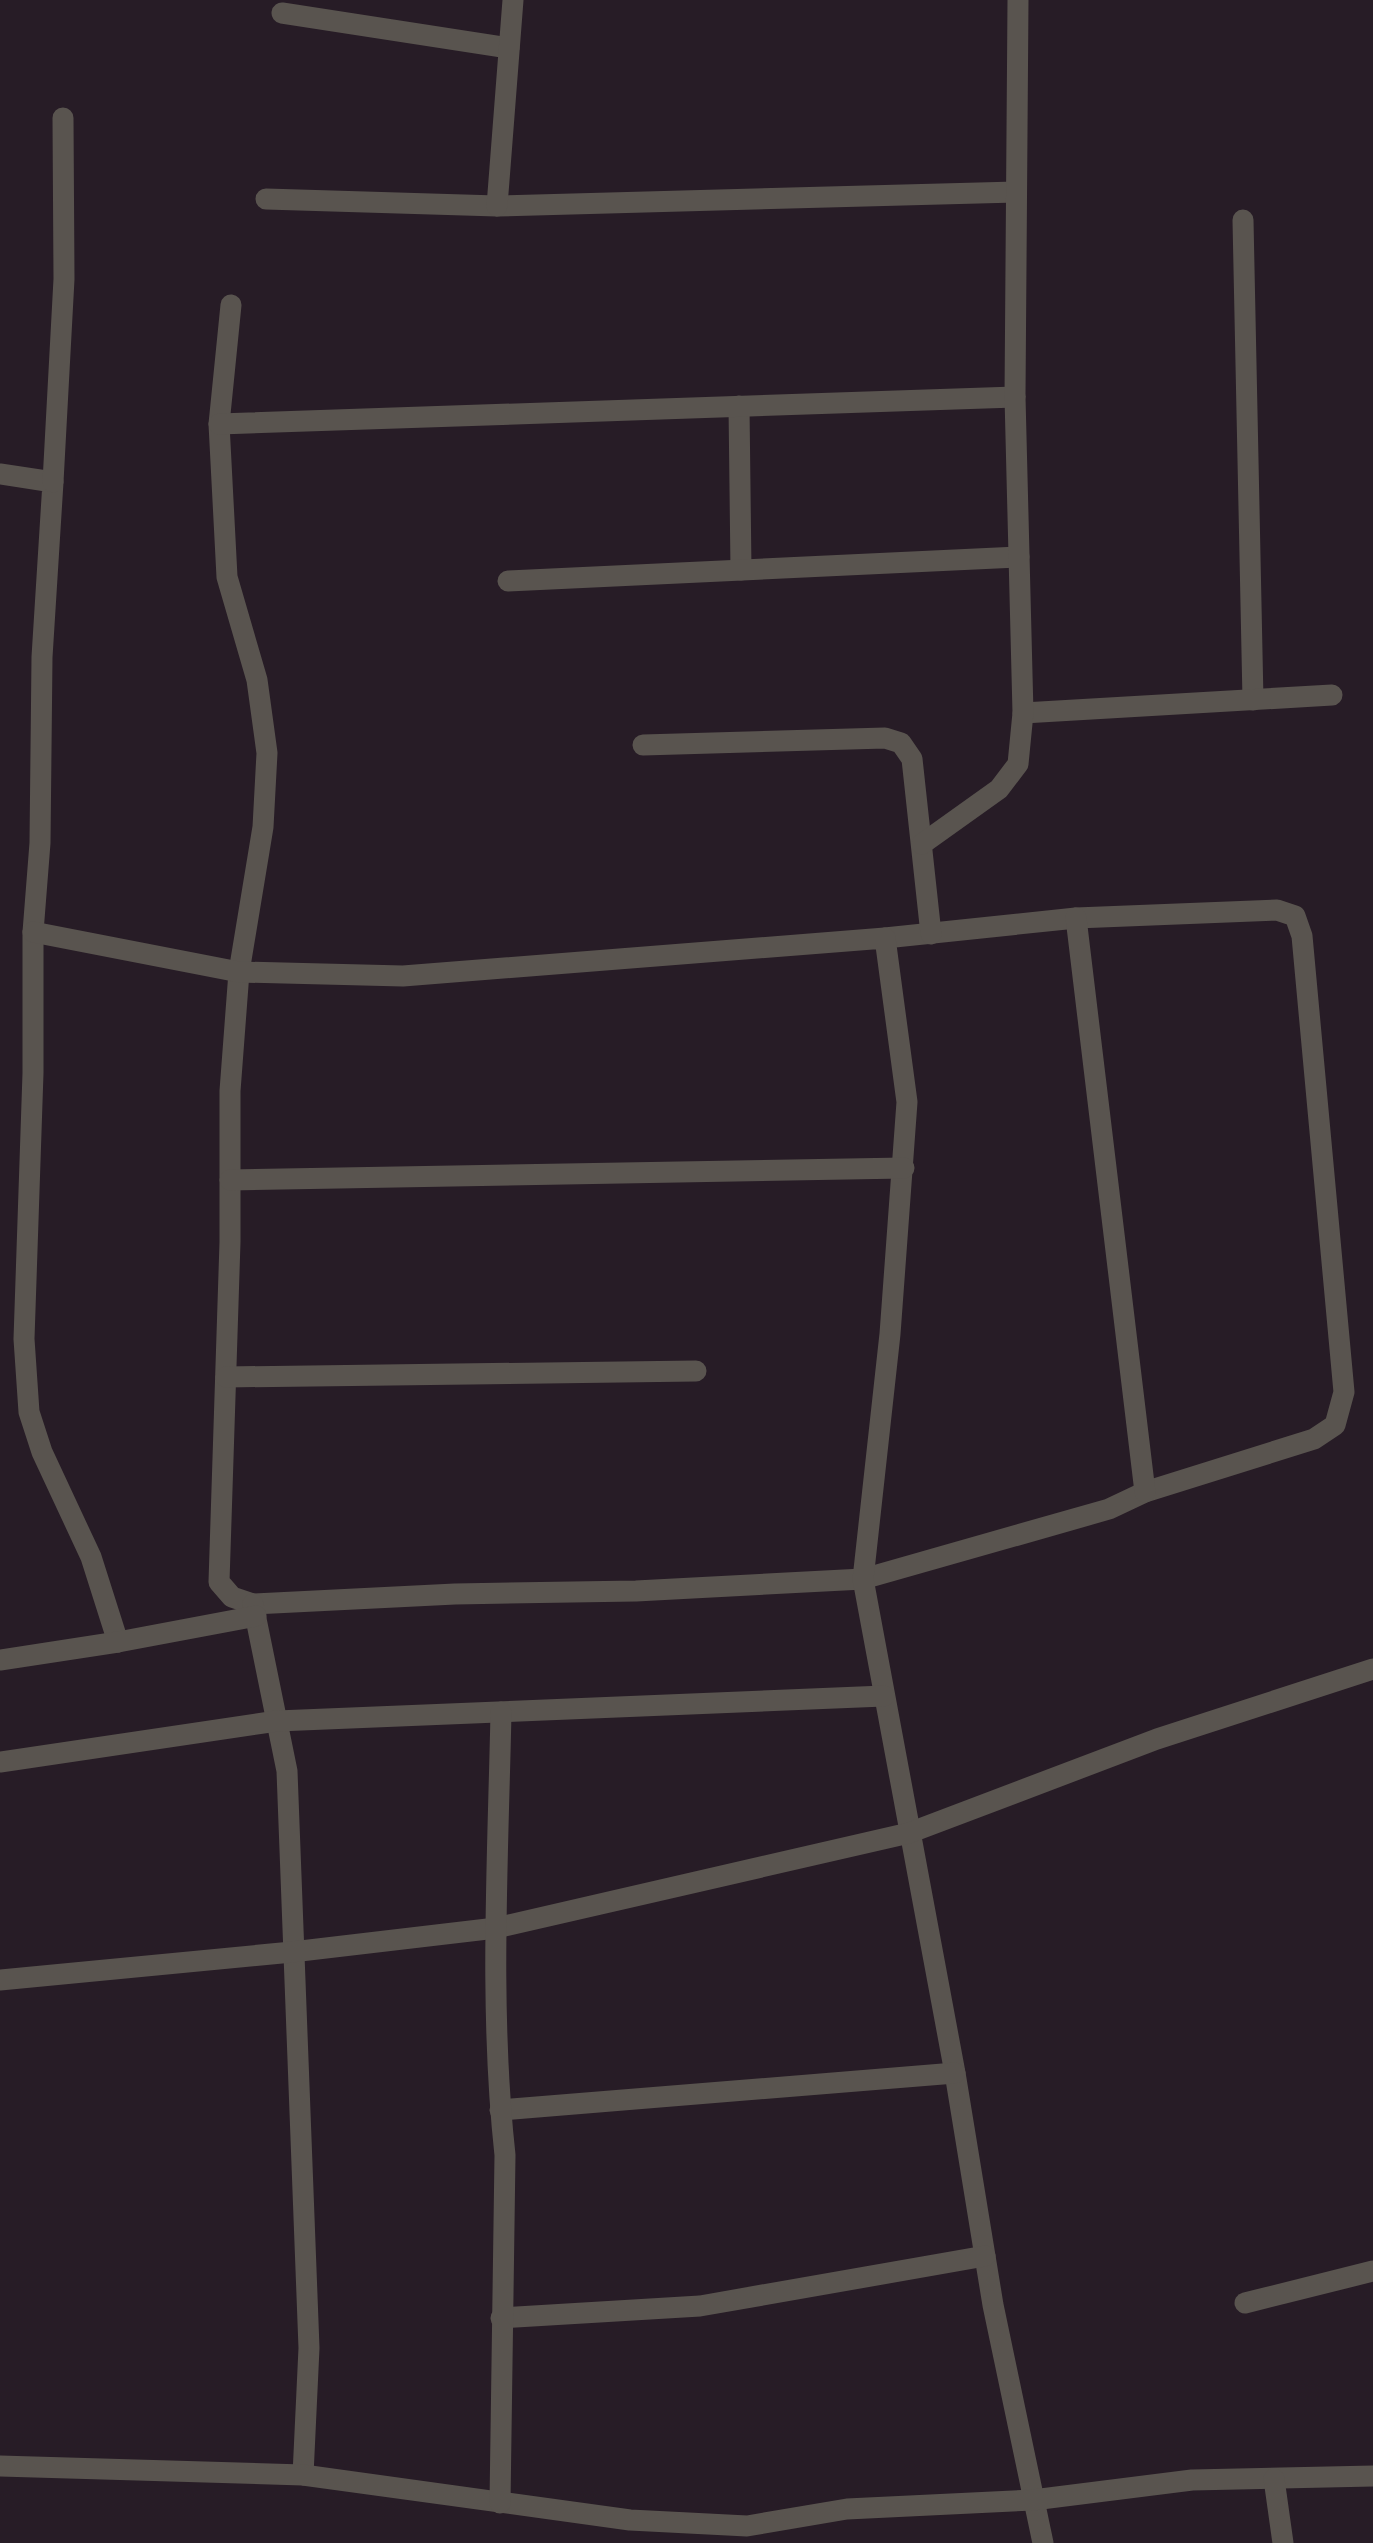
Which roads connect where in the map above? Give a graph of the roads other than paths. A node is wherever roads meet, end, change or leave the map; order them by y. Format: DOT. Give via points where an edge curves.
graph roads {
  1 [pos="513,0"];
  2 [pos="1018,0"];
  3 [pos="282,13"];
  4 [pos="509,48"];
  5 [pos="63,118"];
  6 [pos="1016,192"];
  7 [pos="266,199"];
  8 [pos="496,206"];
  9 [pos="1243,220"];
  10 [pos="231,304"];
  11 [pos="1015,397"];
  12 [pos="739,406"];
  13 [pos="219,424"];
  14 [pos="0,474"];
  15 [pos="53,482"];
  16 [pos="1019,557"];
  17 [pos="741,570"];
  18 [pos="508,581"];
  19 [pos="1332,695"];
  20 [pos="1253,701"];
  21 [pos="1023,713"];
  22 [pos="643,745"];
  23 [pos="922,844"];
  24 [pos="1076,918"];
  25 [pos="33,932"];
  26 [pos="931,934"];
  27 [pos="885,938"];
  28 [pos="239,972"];
  29 [pos="905,1168"];
  30 [pos="230,1180"];
  31 [pos="696,1371"];
  32 [pos="226,1377"];
  33 [pos="1144,1492"];
  34 [pos="863,1579"];
  35 [pos="255,1610"];
  36 [pos="118,1642"];
  37 [pos="0,1660"];
  38 [pos="1373,1669"];
  39 [pos="884,1696"];
  40 [pos="501,1712"];
  41 [pos="277,1721"];
  42 [pos="0,1762"];
  43 [pos="909,1833"];
  44 [pos="496,1928"];
  45 [pos="292,1952"];
  46 [pos="0,1980"];
  47 [pos="955,2073"];
  48 [pos="500,2110"];
  49 [pos="985,2256"];
  50 [pos="1373,2271"];
  51 [pos="1245,2303"];
  52 [pos="501,2319"];
  53 [pos="0,2466"];
  54 [pos="303,2475"];
  55 [pos="1373,2476"];
  56 [pos="1274,2479"];
  57 [pos="1033,2500"];
  58 [pos="500,2503"];
  59 [pos="1043,2543"];
  60 [pos="1283,2543"];
  1 -- 4 [label="street"];
  2 -- 6 [label="street"];
  3 -- 4 [label="street"];
  4 -- 8 [label="street"];
  5 -- 15 [label="street" via="64,279"];
  6 -- 8 [label="street"];
  6 -- 11 [label="street"];
  7 -- 8 [label="street"];
  9 -- 20 [label="street"];
  10 -- 13 [label="street"];
  11 -- 12 [label="street"];
  11 -- 16 [label="street"];
  12 -- 13 [label="street"];
  12 -- 17 [label="street"];
  13 -- 28 [label="street" via="227,577 257,680 267,753 263,827"];
  14 -- 15 [label="street"];
  15 -- 25 [label="street"];
  16 -- 17 [label="street"];
  16 -- 21 [label="street"];
  17 -- 18 [label="street"];
  19 -- 20 [label="street"];
  20 -- 21 [label="street"];
  21 -- 23 [label="street" via="1017,764 999,789"];
  22 -- 23 [label="street" via="885,738 901,743 912,759"];
  23 -- 26 [label="street"];
  24 -- 26 [label="street"];
  24 -- 33 [label="street"];
  24 -- 33 [label="street" via="1277,910 1295,916 1302,936 1344,1392 1335,1425 1314,1439"];
  25 -- 28 [label="street"];
  25 -- 36 [label="street" via="24,1339 29,1412 91,1558"];
  26 -- 27 [label="street"];
  27 -- 28 [label="street" via="403,976"];
  27 -- 29 [label="street" via="907,1102"];
  28 -- 30 [label="street" via="230,1091"];
  29 -- 30 [label="street"];
  29 -- 34 [label="street"];
  30 -- 32 [label="street"];
  31 -- 32 [label="street"];
  32 -- 35 [label="street" via="219,1582 232,1597"];
  33 -- 34 [label="street" via="1109,1509"];
  34 -- 35 [label="street" via="636,1591 455,1594"];
  34 -- 39 [label="street"];
  35 -- 36 [label="street"];
  35 -- 41 [label="street"];
  36 -- 37 [label="street"];
  38 -- 43 [label="street" via="1157,1738"];
  39 -- 40 [label="street"];
  39 -- 43 [label="street"];
  40 -- 41 [label="street"];
  40 -- 44 [label="street"];
  41 -- 42 [label="street"];
  41 -- 45 [label="street" via="287,1771"];
  43 -- 44 [label="street"];
  43 -- 47 [label="street"];
  44 -- 45 [label="street"];
  44 -- 48 [label="street"];
  45 -- 46 [label="street"];
  45 -- 54 [label="street" via="309,2348"];
  47 -- 48 [label="street"];
  47 -- 49 [label="street"];
  48 -- 52 [label="street" via="505,2155"];
  49 -- 52 [label="street" via="700,2305"];
  49 -- 57 [label="street"];
  50 -- 51 [label="street"];
  52 -- 58 [label="street"];
  53 -- 54 [label="street"];
  54 -- 58 [label="street"];
  55 -- 56 [label="street"];
  56 -- 57 [label="street" via="1192,2480"];
  56 -- 60 [label="street"];
  57 -- 58 [label="street" via="847,2509 747,2526 630,2519"];
  57 -- 59 [label="street"];
}
